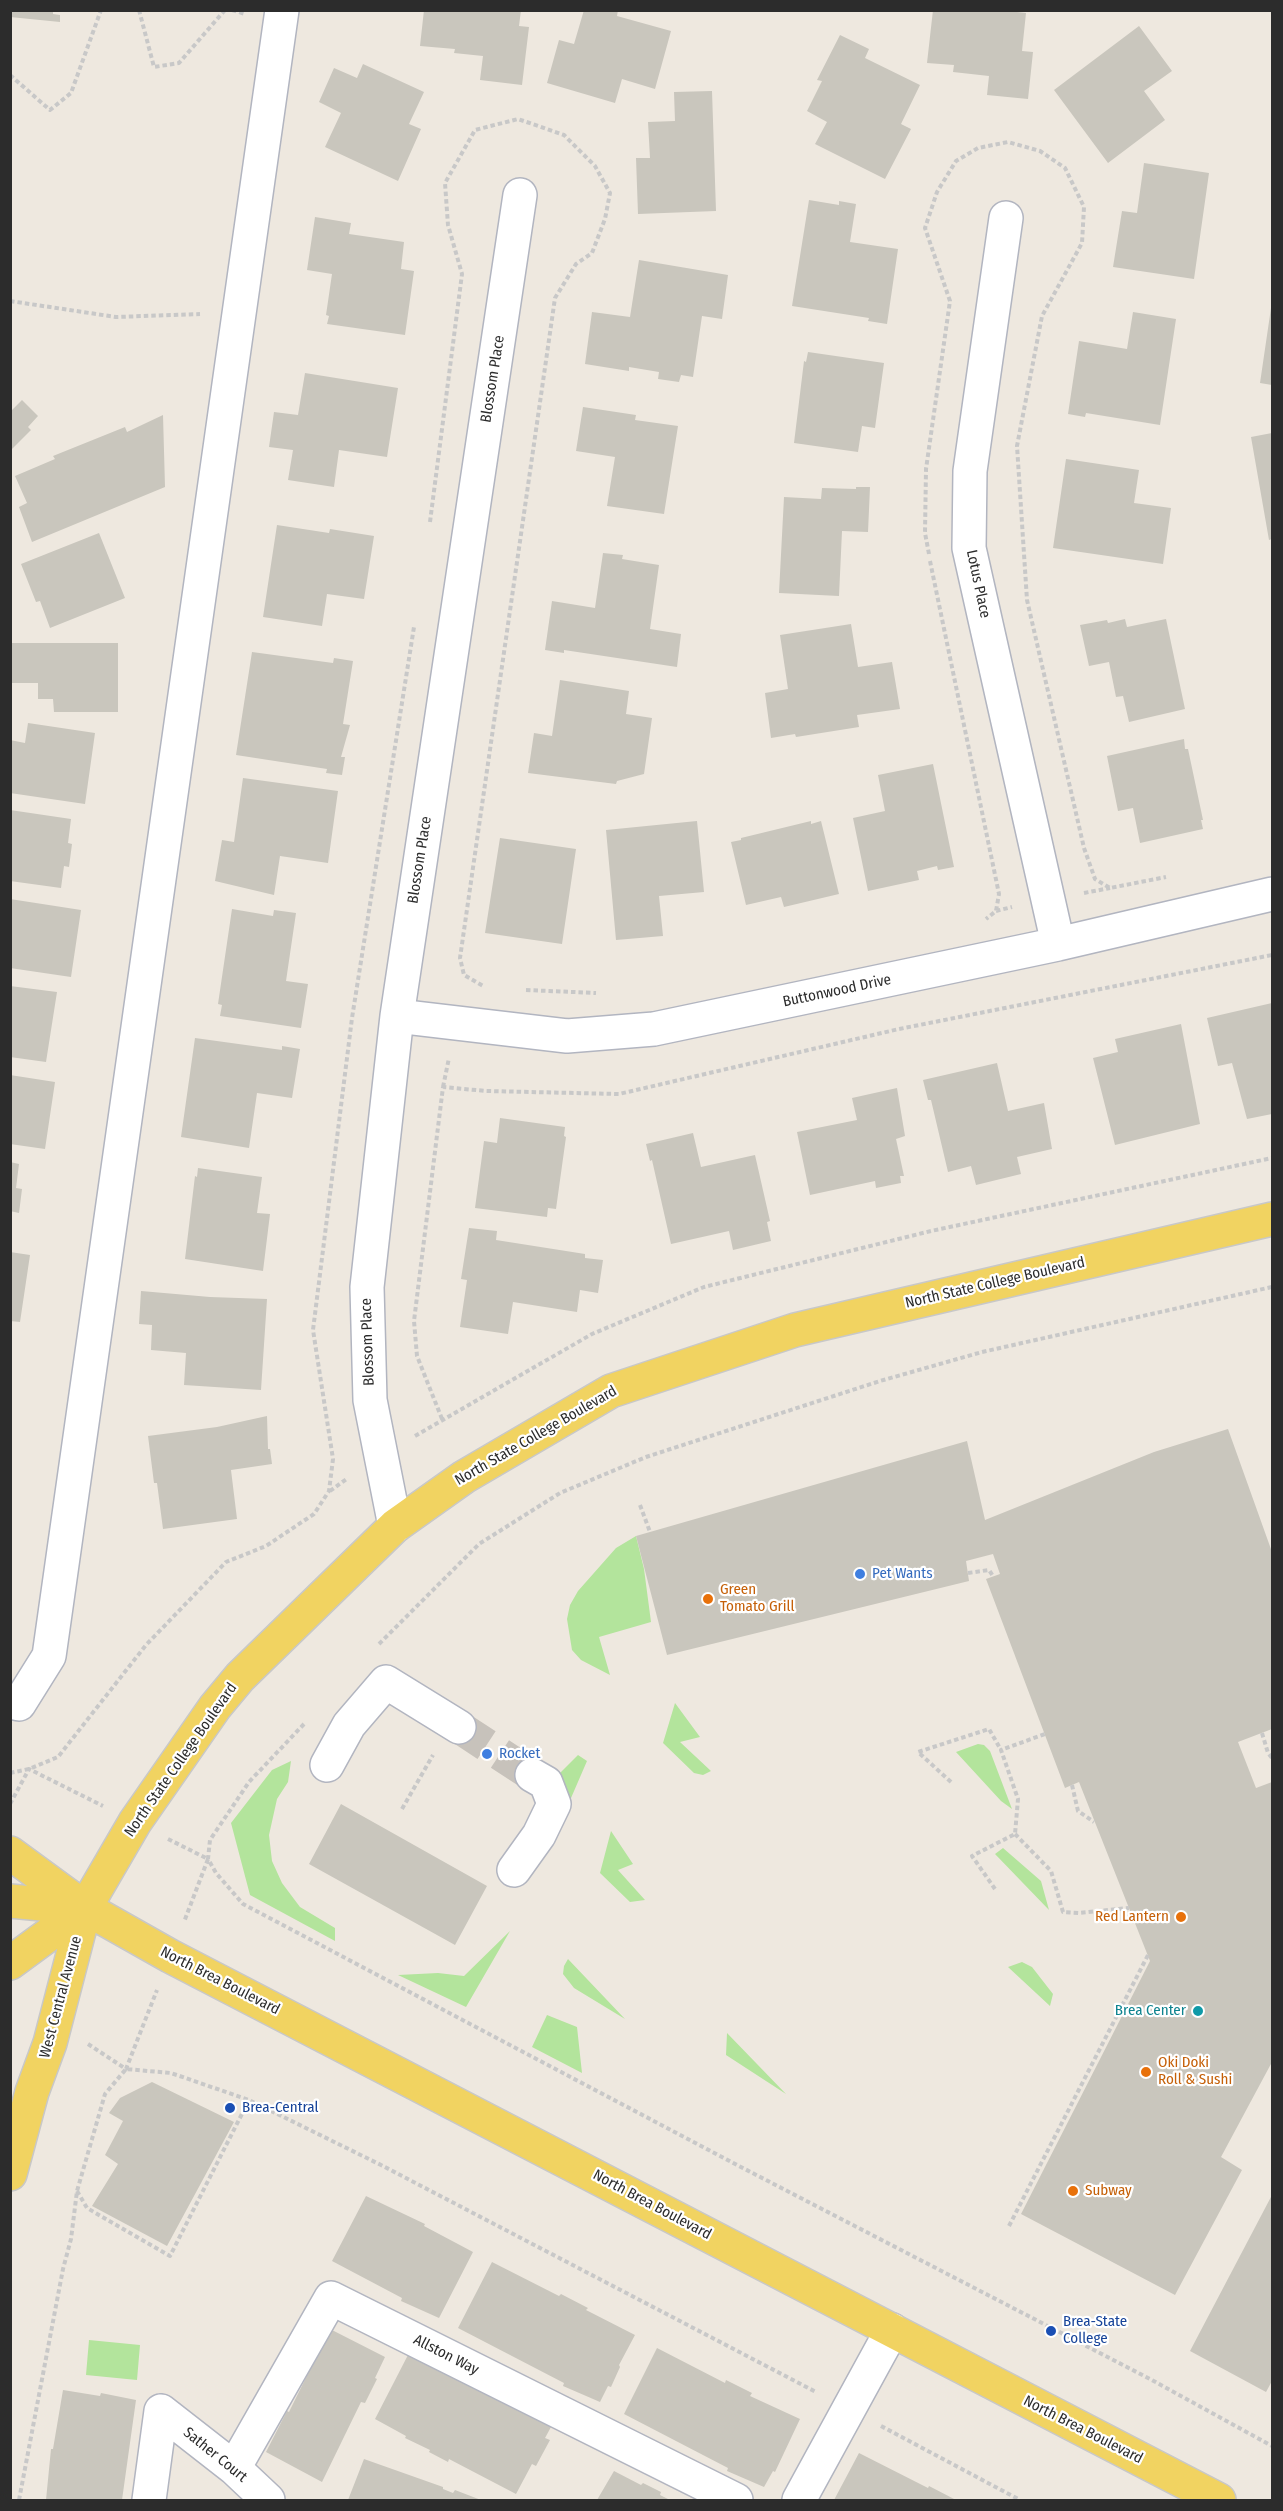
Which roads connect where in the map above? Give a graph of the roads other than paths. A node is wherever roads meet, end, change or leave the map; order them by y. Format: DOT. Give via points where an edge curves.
graph roads {
  1 [pos="282,10"];
  2 [pos="520,195"];
  3 [pos="1006,218"];
  4 [pos="1272,894"];
  5 [pos="1058,944"];
  6 [pos="397,1016"];
  7 [pos="1272,1219"];
  8 [pos="395,1526"];
  9 [pos="10,1702"];
  10 [pos="459,1727"];
  11 [pos="327,1765"];
  12 [pos="532,1774"];
  13 [pos="10,1853"];
  14 [pos="514,1870"];
  15 [pos="10,1901"];
  16 [pos="85,1908"];
  17 [pos="10,1963"];
  18 [pos="10,2174"];
  19 [pos="892,2330"];
  20 [pos="234,2468"];
  21 [pos="716,2496"];
  22 [pos="149,2500"];
  23 [pos="268,2500"];
  24 [pos="800,2500"];
  25 [pos="1219,2500"];
  1 -- 9 [label="street" via="49,1656 19,1704"];
  2 -- 6 [label="street, Blossom Place"];
  3 -- 5 [label="street, Lotus Place" via="970,471 969,548"];
  4 -- 5 [label="street, Buttonwood Drive"];
  5 -- 6 [label="street, Buttonwood Drive" via="654,1029 567,1036"];
  6 -- 8 [label="street, Blossom Place" via="367,1287 370,1400"];
  7 -- 8 [label="main road, North State College Boulevard" via="795,1330 611,1390 464,1477"];
  8 -- 16 [label="main road, North State College Boulevard" via="279,1637 214,1707 135,1822"];
  10 -- 11 [label="street" via="386,1682 349,1725"];
  12 -- 14 [label="street" via="546,1783 554,1804"];
  13 -- 16 [label="main road, North Brea Boulevard"];
  15 -- 16 [label="main road, North Brea Boulevard"];
  16 -- 17 [label="main road, West Central Avenue"];
  16 -- 18 [label="main road, West Central Avenue"];
  16 -- 19 [label="main road, North Brea Boulevard" via="170,1956"];
  19 -- 24 [label="street"];
  19 -- 25 [label="main road, North Brea Boulevard"];
  20 -- 21 [label="street, Allston Way" via="331,2298"];
  20 -- 22 [label="street, Sather Court" via="161,2411"];
  20 -- 23 [label="street, Sather Court"];
}
